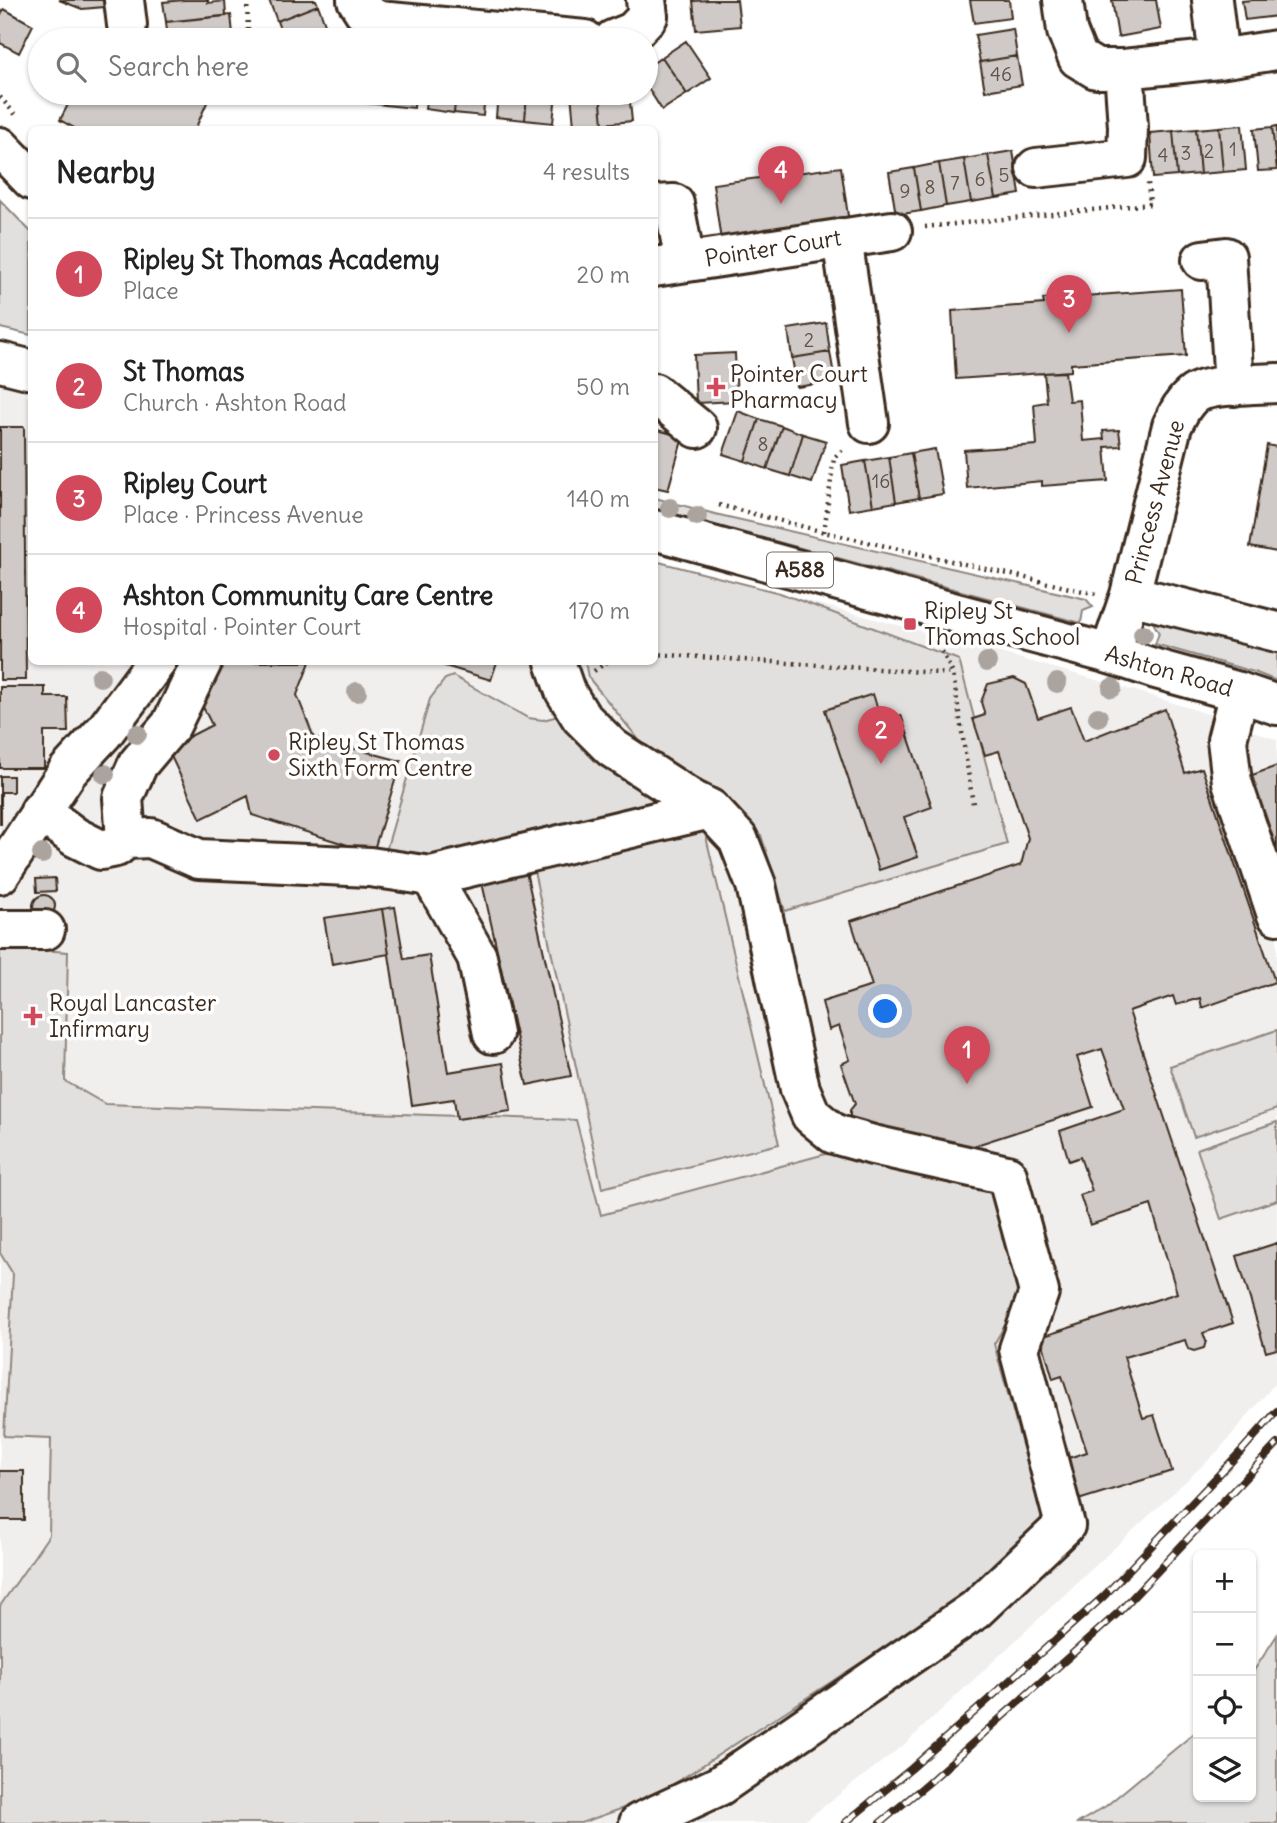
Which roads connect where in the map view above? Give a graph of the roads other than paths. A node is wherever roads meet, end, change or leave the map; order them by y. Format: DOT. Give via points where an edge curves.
graph roads {
  1 [pos="357,0"];
  2 [pos="646,0"];
  3 [pos="1063,0"];
  4 [pos="1212,0"];
  5 [pos="455,28"];
  6 [pos="637,28"];
  7 [pos="1277,50"];
  8 [pos="1219,59"];
  9 [pos="1124,69"];
  10 [pos="0,147"];
  11 [pos="1036,168"];
  12 [pos="28,176"];
  13 [pos="658,205"];
  14 [pos="892,231"];
  15 [pos="842,238"];
  16 [pos="1202,260"];
  17 [pos="670,265"];
  18 [pos="0,362"];
  19 [pos="28,369"];
  20 [pos="1277,383"];
  21 [pos="1234,386"];
  22 [pos="658,396"];
  23 [pos="696,428"];
  24 [pos="857,434"];
  25 [pos="658,531"];
  26 [pos="1117,596"];
  27 [pos="1277,632"];
  28 [pos="1111,654"];
  29 [pos="154,665"];
  30 [pos="201,665"];
  31 [pos="556,665"];
  32 [pos="1239,692"];
  33 [pos="1277,705"];
  34 [pos="710,809"];
  35 [pos="40,811"];
  36 [pos="127,839"];
  37 [pos="0,874"];
  38 [pos="431,876"];
  39 [pos="1277,915"];
  40 [pos="0,930"];
  41 [pos="45,930"];
  42 [pos="493,1034"];
  43 [pos="639,1823"];
  1 -- 5 [label="street" via="366,15 379,21"];
  2 -- 6 [label="street" via="648,16"];
  3 -- 9 [label="street" via="1067,31 1078,58 1096,69"];
  4 -- 8 [label="street"];
  7 -- 8 [label="street"];
  8 -- 9 [label="street"];
  9 -- 11 [label="street" via="1128,158"];
  10 -- 12 [label="street"];
  13 -- 17 [label="street" via="674,204"];
  14 -- 15 [label="street, Pointer Court"];
  15 -- 17 [label="street, Pointer Court"];
  15 -- 24 [label="street"];
  16 -- 21 [label="street" via="1226,257"];
  18 -- 19 [label="street"];
  20 -- 21 [label="street, Princess Avenue"];
  21 -- 26 [label="street, Princess Avenue" via="1196,393 1182,407"];
  22 -- 23 [label="street"];
  25 -- 28 [label="street, Ashton Road / A588"];
  26 -- 27 [label="street"];
  26 -- 28 [label="street, Princess Avenue"];
  28 -- 32 [label="street, Ashton Road / A588"];
  29 -- 35 [label="street"];
  30 -- 36 [label="street" via="171,725 138,764 122,798"];
  31 -- 34 [label="street" via="581,716 612,748"];
  32 -- 33 [label="street, Ashton Road / A588"];
  32 -- 39 [label="street" via="1227,740 1232,782"];
  34 -- 38 [label="street"];
  34 -- 43 [label="street" via="738,839 757,886 800,1089 811,1115 834,1134 1007,1175 1039,1292 1019,1349 1065,1525 975,1610 719,1786"];
  35 -- 36 [label="street" via="101,850"];
  35 -- 37 [label="street"];
  36 -- 38 [label="street" via="151,838 199,859 370,867"];
  38 -- 42 [label="street" via="477,957"];
  40 -- 41 [label="street"];
}
